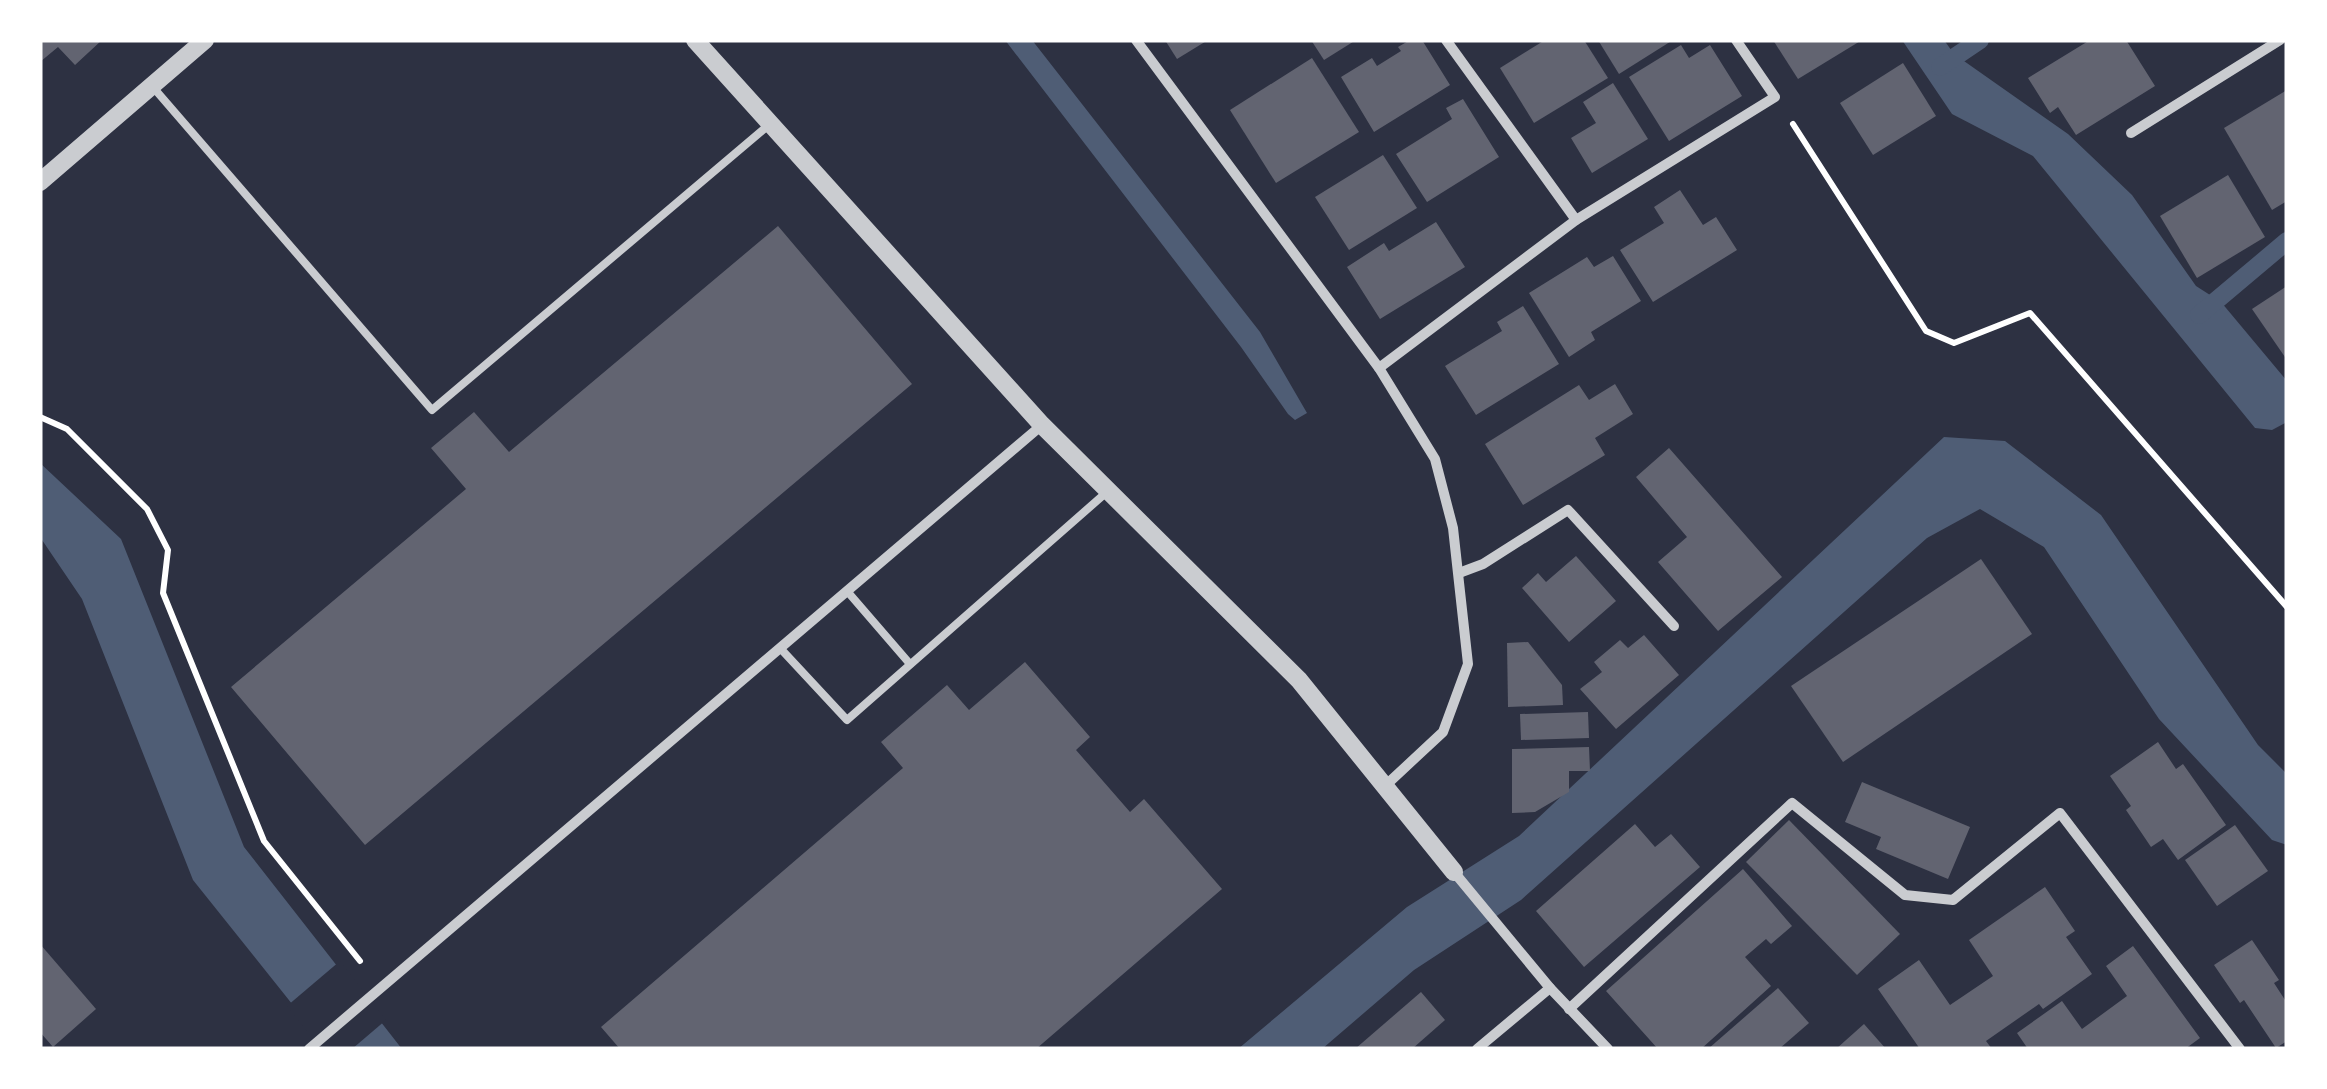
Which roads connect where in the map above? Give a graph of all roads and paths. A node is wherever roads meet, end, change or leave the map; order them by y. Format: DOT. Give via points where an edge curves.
graph roads {
  1 [pos="205,40"];
  2 [pos="695,40"];
  3 [pos="1136,40"];
  4 [pos="1446,40"];
  5 [pos="1736,40"];
  6 [pos="2280,40"];
  7 [pos="152,86"];
  8 [pos="1775,96"];
  9 [pos="770,124"];
  10 [pos="2131,133"];
  11 [pos="40,182"];
  12 [pos="1576,220"];
  13 [pos="1379,368"];
  14 [pos="40,417"];
  15 [pos="1042,426"];
  16 [pos="1108,491"];
  17 [pos="1459,573"];
  18 [pos="847,591"];
  19 [pos="2287,607"];
  20 [pos="1674,626"];
  21 [pos="780,648"];
  22 [pos="910,664"];
  23 [pos="1384,786"];
  24 [pos="1454,872"];
  25 [pos="361,962"];
  26 [pos="1550,988"];
  27 [pos="1570,1008"];
  28 [pos="309,1049"];
  29 [pos="1477,1049"];
  30 [pos="1608,1049"];
  31 [pos="2240,1049"];
  1 -- 7 [label="street"];
  2 -- 9 [label="street"];
  3 -- 13 [label="street"];
  4 -- 12 [label="street"];
  5 -- 8 [label="street"];
  6 -- 10 [label="street"];
  7 -- 9 [label="lane" via="432,410"];
  7 -- 11 [label="street"];
  8 -- 12 [label="street"];
  8 -- 19 [label="path" via="1926,331 1954,343 2030,314"];
  9 -- 15 [label="street"];
  12 -- 13 [label="street"];
  13 -- 17 [label="street" via="1434,459"];
  14 -- 25 [label="path" via="66,429 146,509 168,550 163,593 264,841"];
  15 -- 16 [label="street"];
  15 -- 18 [label="street"];
  16 -- 22 [label="lane"];
  16 -- 23 [label="street" via="1299,680"];
  17 -- 20 [label="street" via="1568,510"];
  17 -- 23 [label="street" via="1468,664 1443,732"];
  18 -- 21 [label="street"];
  18 -- 22 [label="lane"];
  21 -- 22 [label="lane" via="846,720"];
  21 -- 28 [label="street"];
  23 -- 24 [label="street"];
  24 -- 26 [label="street"];
  26 -- 27 [label="street"];
  26 -- 29 [label="street"];
  27 -- 30 [label="street"];
  27 -- 31 [label="street" via="1792,803 1905,896 1953,900 2060,812"];
}
